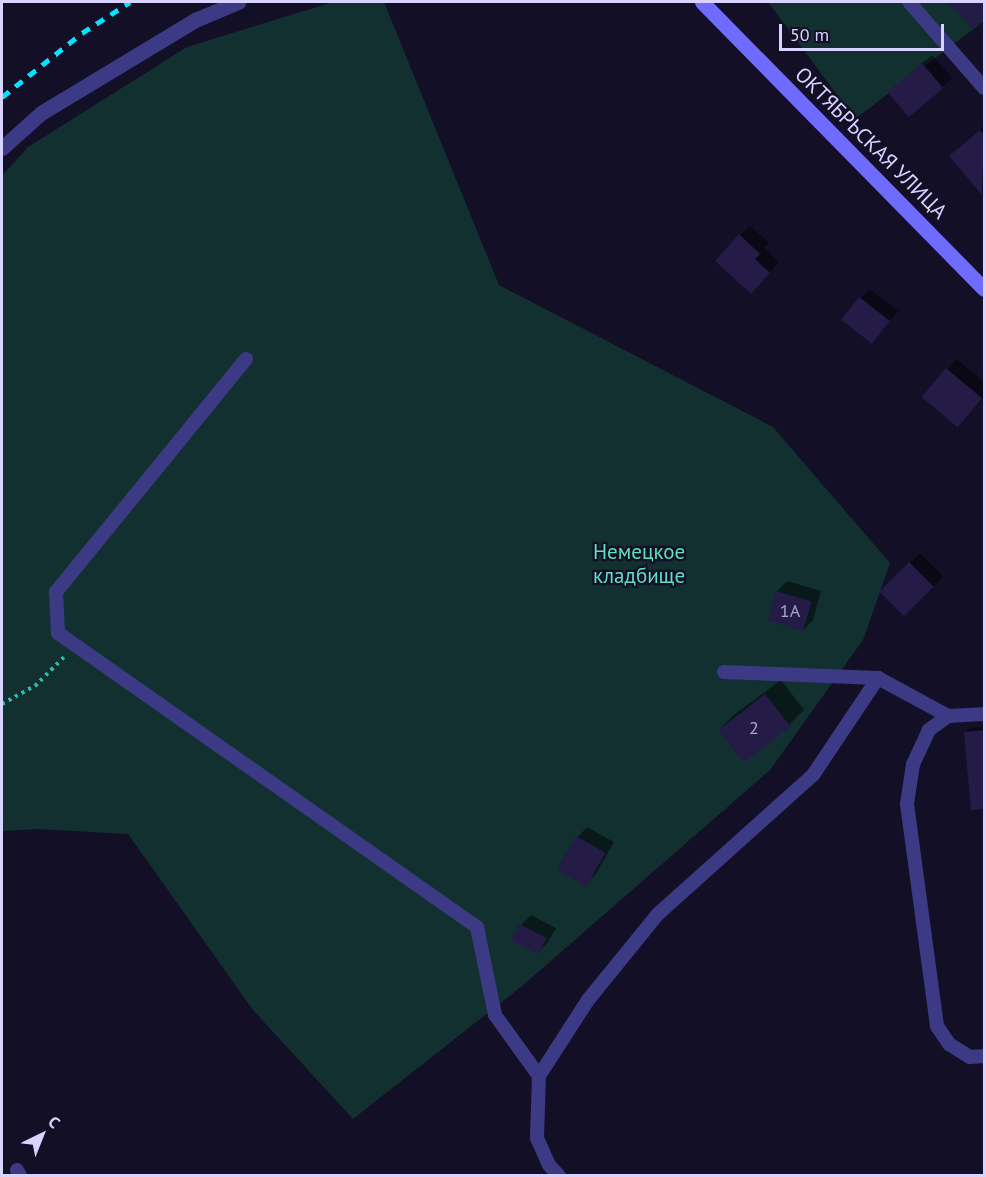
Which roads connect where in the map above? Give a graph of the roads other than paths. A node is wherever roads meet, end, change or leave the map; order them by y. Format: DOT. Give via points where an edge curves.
graph roads {
  1 [pos="238,2"];
  2 [pos="702,2"];
  3 [pos="909,2"];
  4 [pos="984,88"];
  5 [pos="2,148"];
  6 [pos="984,289"];
  7 [pos="246,359"];
  8 [pos="724,672"];
  9 [pos="878,678"];
  10 [pos="984,714"];
  11 [pos="948,716"];
  12 [pos="984,1056"];
  13 [pos="539,1076"];
  14 [pos="559,1176"];
  1 -- 5 [label="street" via="195,20 41,112"];
  2 -- 6 [label="main road, ОКТЯБРЬСКАЯ УЛИЦА"];
  3 -- 4 [label="lane"];
  7 -- 13 [label="lane" via="56,592 58,633 477,927 495,1014"];
  8 -- 9 [label="lane"];
  9 -- 11 [label="lane"];
  9 -- 13 [label="lane" via="813,775 658,914 588,1000"];
  10 -- 11 [label="lane"];
  11 -- 12 [label="lane" via="929,730 913,764 907,804 937,1026 949,1044 970,1057"];
  13 -- 14 [label="lane" via="537,1138 549,1165"];
}
